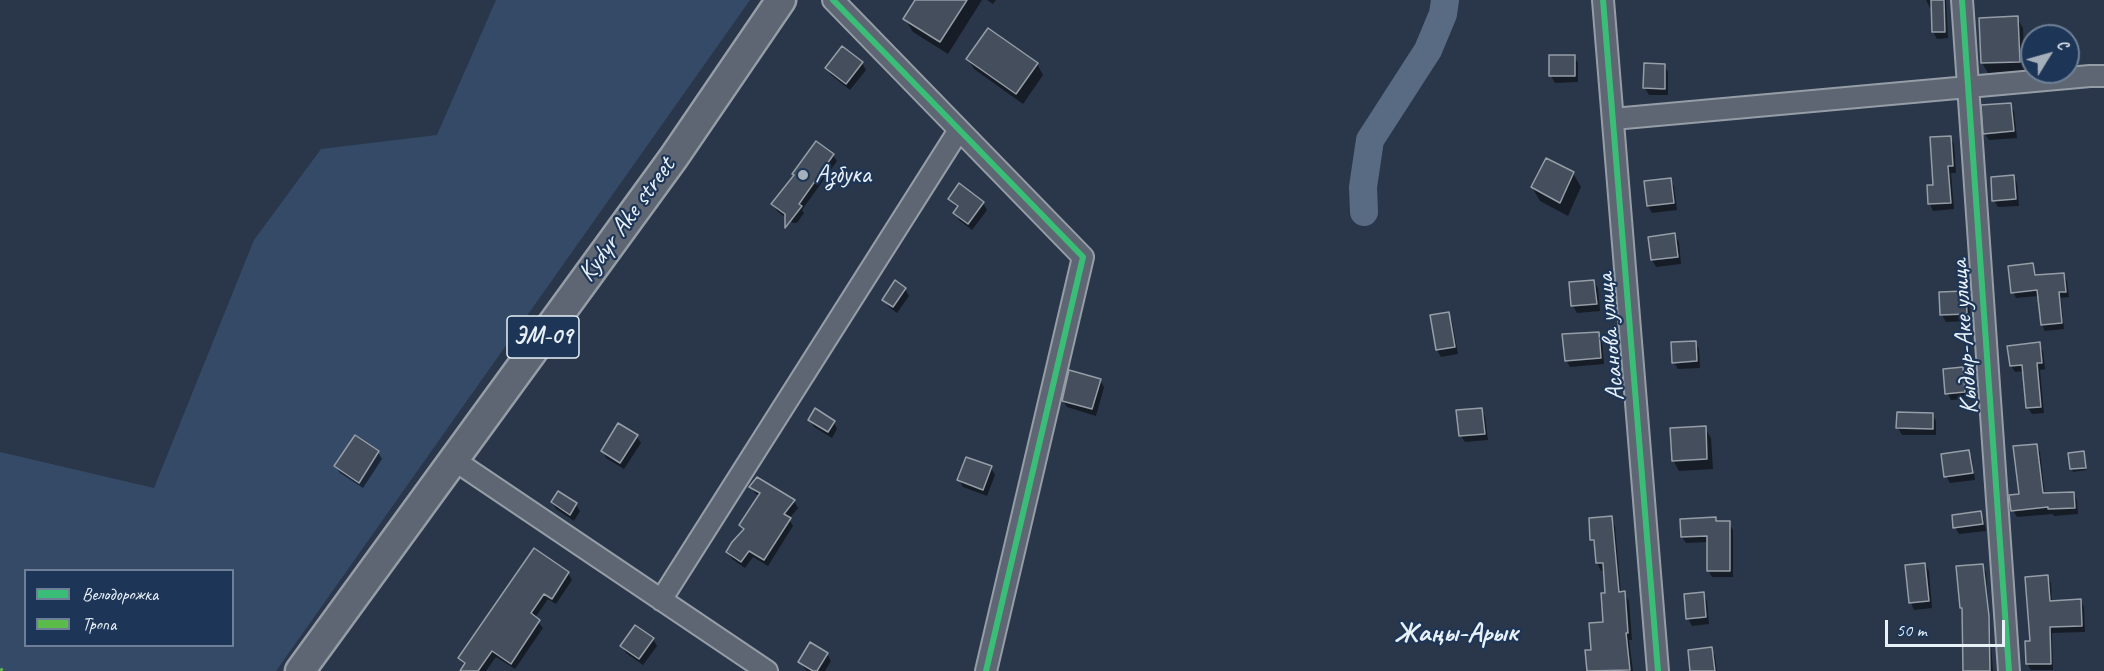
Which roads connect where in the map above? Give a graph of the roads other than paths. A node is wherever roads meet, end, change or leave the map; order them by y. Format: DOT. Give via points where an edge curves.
graph roads {
  1 [pos="781,0"];
  2 [pos="833,0"];
  3 [pos="1603,0"];
  4 [pos="1962,0"];
  5 [pos="2104,76"];
  6 [pos="1967,88"];
  7 [pos="1613,119"];
  8 [pos="959,130"];
  9 [pos="454,460"];
  10 [pos="661,600"];
  11 [pos="302,670"];
  12 [pos="767,671"];
  13 [pos="986,671"];
  14 [pos="1658,671"];
  15 [pos="2009,671"];
  1 -- 9 [label="highway, Kydyr Ake street / ЭМ-09" via="674,157"];
  2 -- 8 [label="street"];
  3 -- 7 [label="street, Асанова улица"];
  4 -- 6 [label="street, Кыдыр-Аке улица"];
  5 -- 6 [label="street"];
  6 -- 7 [label="street"];
  6 -- 15 [label="street, Кыдыр-Аке улица"];
  7 -- 14 [label="street, Асанова улица"];
  8 -- 10 [label="street"];
  8 -- 13 [label="street" via="1083,257"];
  9 -- 10 [label="street"];
  9 -- 11 [label="highway, Kydyr Ake street / ЭМ-09"];
  10 -- 12 [label="street"];
}
